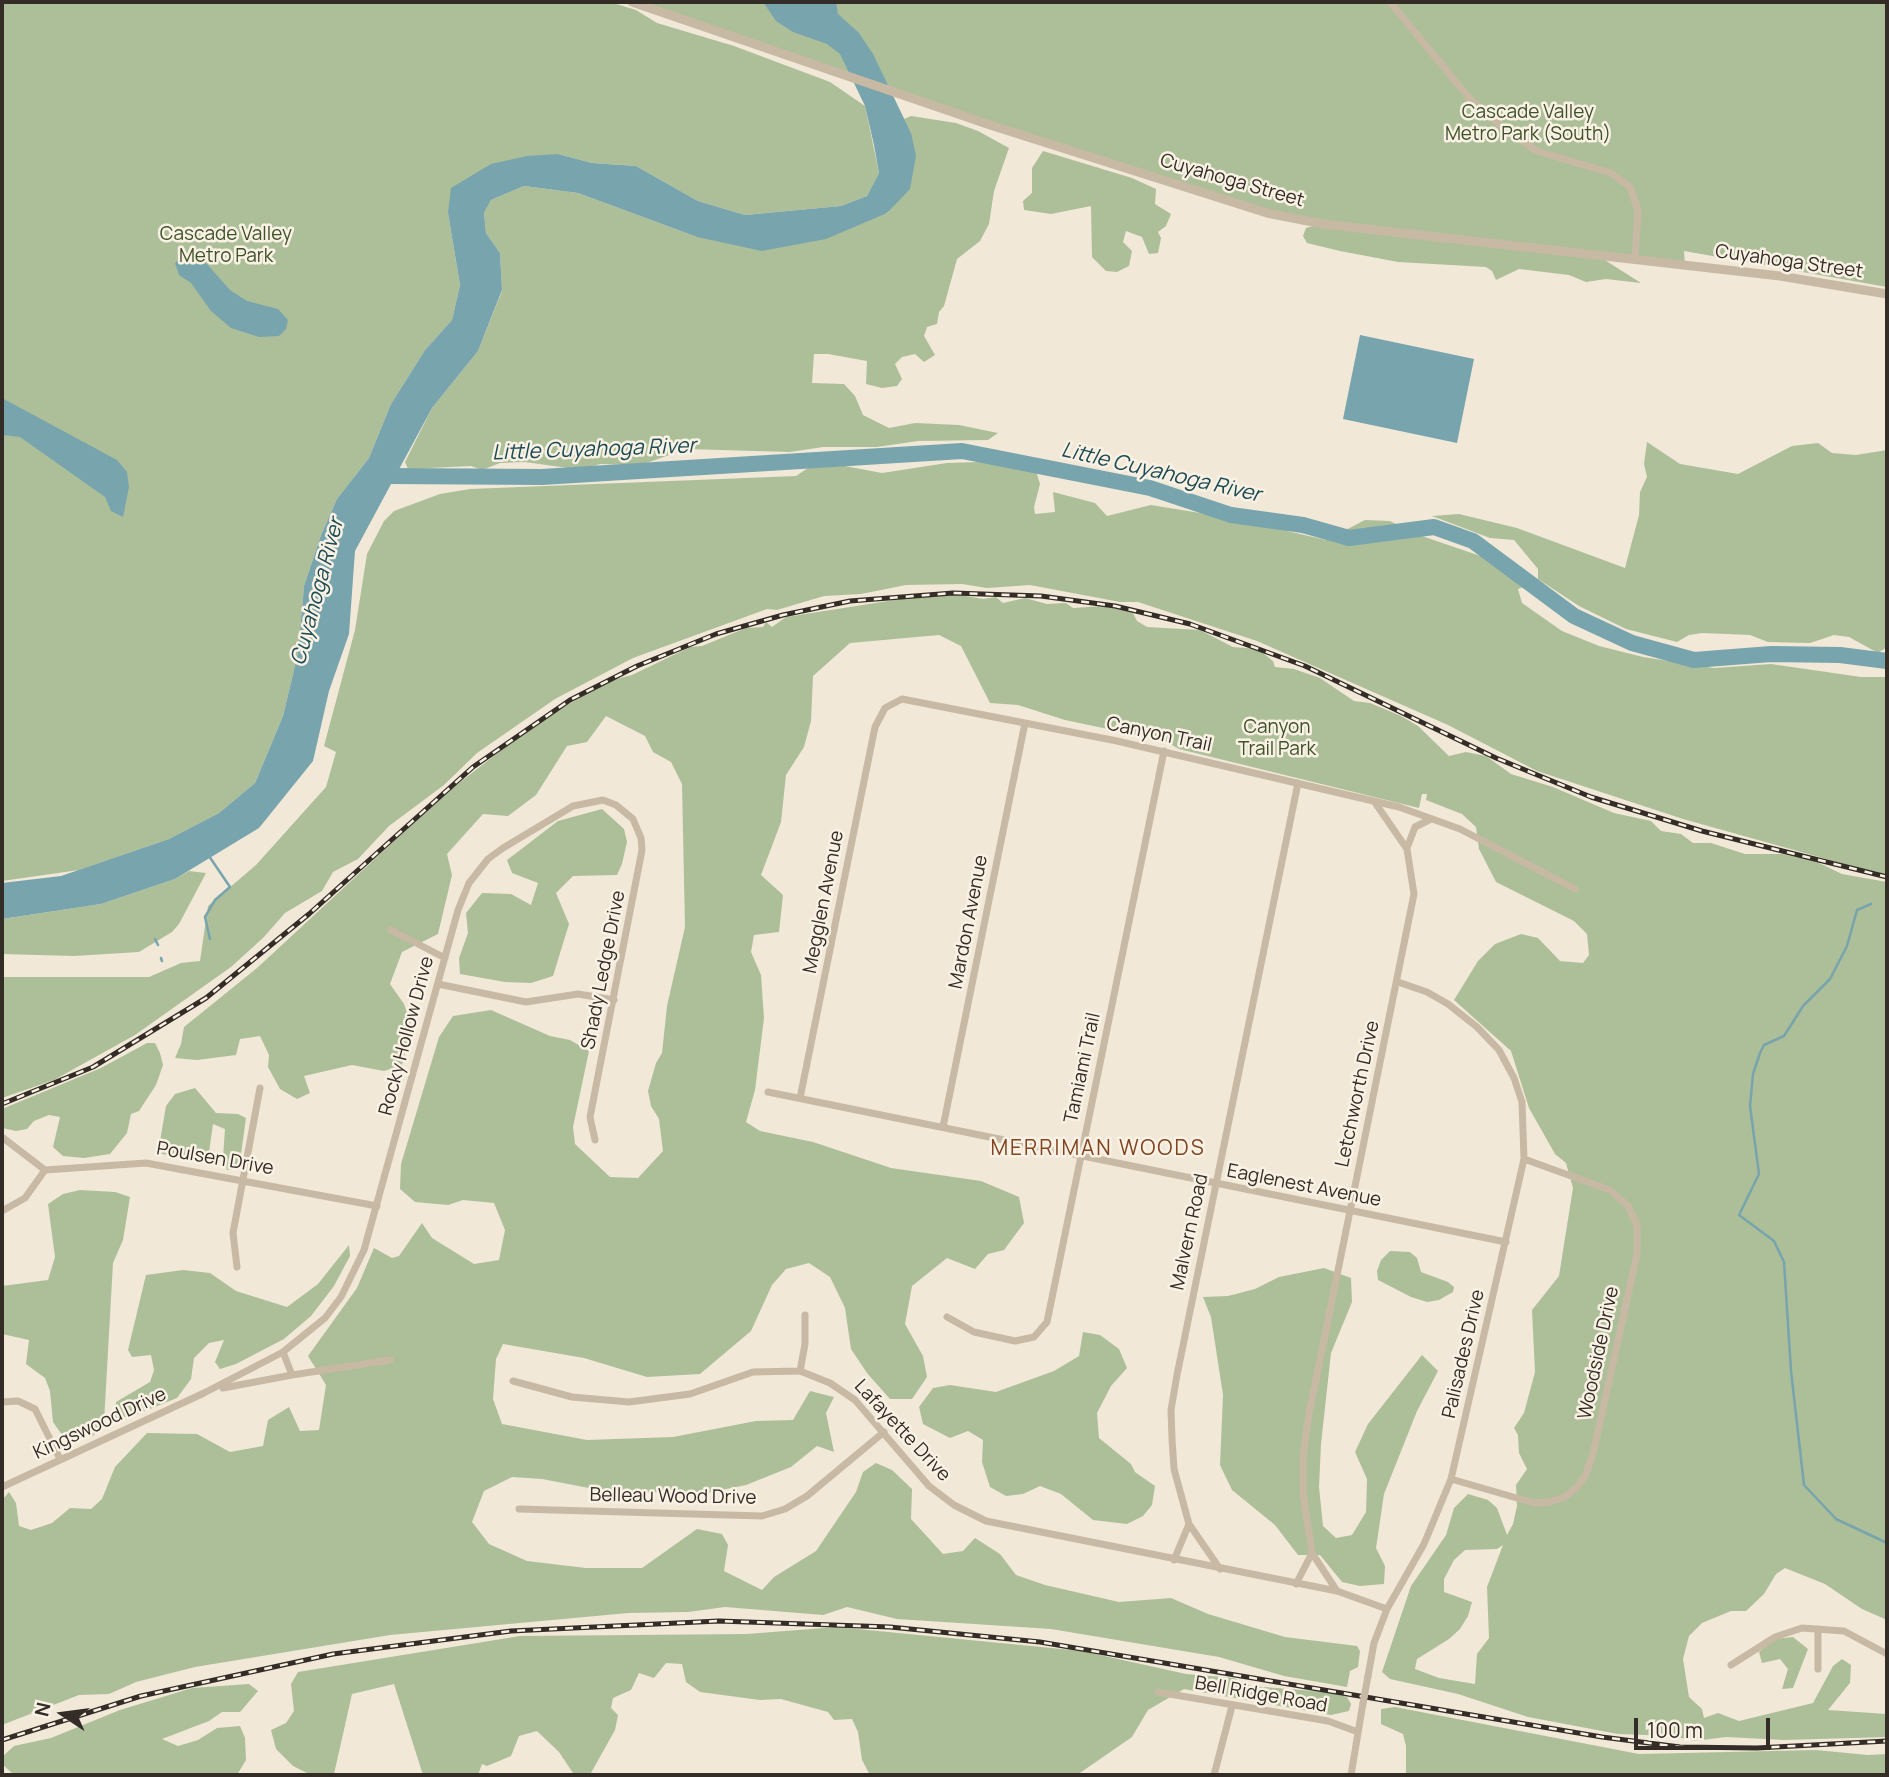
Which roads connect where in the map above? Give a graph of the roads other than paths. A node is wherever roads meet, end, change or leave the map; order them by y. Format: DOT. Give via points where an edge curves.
graph roads {
  1 [pos="632,2"];
  2 [pos="1390,2"];
  3 [pos="1635,259"];
  4 [pos="1887,294"];
  5 [pos="881,714"];
  6 [pos="1025,723"];
  7 [pos="1164,751"];
  8 [pos="1298,783"];
  9 [pos="1376,804"];
  10 [pos="625,810"];
  11 [pos="1433,818"];
  12 [pos="1408,849"];
  13 [pos="1575,888"];
  14 [pos="391,930"];
  15 [pos="445,958"];
  16 [pos="1398,982"];
  17 [pos="438,984"];
  18 [pos="614,1000"];
  19 [pos="260,1088"];
  20 [pos="768,1092"];
  21 [pos="800,1098"];
  22 [pos="943,1127"];
  23 [pos="2,1138"];
  24 [pos="595,1140"];
  25 [pos="1081,1157"];
  26 [pos="1524,1159"];
  27 [pos="45,1170"];
  28 [pos="242,1180"];
  29 [pos="1215,1185"];
  30 [pos="377,1206"];
  31 [pos="2,1211"];
  32 [pos="1350,1211"];
  33 [pos="1506,1242"];
  34 [pos="237,1267"];
  35 [pos="805,1315"];
  36 [pos="947,1317"];
  37 [pos="283,1352"];
  38 [pos="390,1360"];
  39 [pos="800,1371"];
  40 [pos="292,1375"];
  41 [pos="513,1381"];
  42 [pos="212,1390"];
  43 [pos="2,1402"];
  44 [pos="884,1432"];
  45 [pos="60,1460"];
  46 [pos="1451,1479"];
  47 [pos="2,1487"];
  48 [pos="519,1509"];
  49 [pos="1189,1524"];
  50 [pos="1312,1553"];
  51 [pos="1174,1560"];
  52 [pos="1220,1569"];
  53 [pos="1296,1584"];
  54 [pos="1338,1591"];
  55 [pos="1387,1609"];
  56 [pos="1818,1629"];
  57 [pos="1887,1654"];
  58 [pos="1731,1665"];
  59 [pos="1818,1669"];
  60 [pos="1158,1692"];
  61 [pos="1232,1706"];
  62 [pos="1359,1732"];
  63 [pos="1214,1775"];
  64 [pos="1351,1775"];
  1 -- 3 [label="street, Cuyahoga Street" via="1064,150 1295,219"];
  2 -- 3 [label="street" via="1469,99 1506,130 1537,151 1611,173 1630,187 1639,210"];
  3 -- 4 [label="street, Cuyahoga Street"];
  5 -- 6 [label="street, Canyon Trail" via="894,702 909,699"];
  5 -- 21 [label="street, Megglen Avenue"];
  6 -- 7 [label="street, Canyon Trail"];
  6 -- 22 [label="street, Mardon Avenue"];
  7 -- 8 [label="street, Canyon Trail"];
  7 -- 25 [label="street, Tamiami Trail"];
  8 -- 9 [label="street, Canyon Trail"];
  8 -- 29 [label="street, Malvern Road"];
  9 -- 11 [label="street, Canyon Trail"];
  9 -- 12 [label="street, Letchworth Drive"];
  10 -- 15 [label="street, Rocky Hollow Drive" via="603,800 580,803 495,853 463,896"];
  10 -- 18 [label="street, Shady Ledge Drive" via="639,830 642,850"];
  11 -- 12 [label="street, Letchworth Drive" via="1415,827"];
  11 -- 13 [label="street, Canyon Trail"];
  12 -- 16 [label="street, Letchworth Drive" via="1414,894"];
  14 -- 15 [label="street"];
  15 -- 17 [label="street, Rocky Hollow Drive"];
  16 -- 26 [label="street, Palisades Drive" via="1448,1004 1499,1050 1522,1102"];
  16 -- 32 [label="street, Letchworth Drive"];
  17 -- 18 [label="street" via="526,1002 578,994"];
  17 -- 30 [label="street, Rocky Hollow Drive"];
  18 -- 24 [label="street, Shady Ledge Drive" via="590,1117"];
  19 -- 28 [label="street"];
  20 -- 21 [label="street, Eaglenest Avenue"];
  21 -- 22 [label="street, Eaglenest Avenue"];
  22 -- 25 [label="street, Eaglenest Avenue"];
  23 -- 27 [label="street"];
  25 -- 29 [label="street, Eaglenest Avenue"];
  25 -- 36 [label="street, Tamiami Trail" via="1043,1328 1026,1340 1015,1341 974,1332"];
  26 -- 33 [label="street, Palisades Drive"];
  26 -- 46 [label="street, Woodside Drive" via="1610,1190 1628,1206 1636,1225 1637,1254 1595,1441 1583,1481 1564,1497 1549,1502 1534,1503"];
  27 -- 28 [label="street, Poulsen Drive" via="146,1163"];
  27 -- 31 [label="street" via="25,1198"];
  28 -- 30 [label="street, Poulsen Drive"];
  28 -- 34 [label="street" via="232,1247"];
  29 -- 32 [label="street, Eaglenest Avenue"];
  29 -- 49 [label="street, Malvern Road" via="1171,1410 1174,1469"];
  30 -- 37 [label="street, Rocky Hollow Drive" via="363,1253 341,1297 307,1336"];
  32 -- 33 [label="street, Eaglenest Avenue"];
  32 -- 50 [label="street, Letchworth Drive" via="1303,1457"];
  33 -- 46 [label="street, Palisades Drive"];
  35 -- 39 [label="street"];
  37 -- 40 [label="street"];
  37 -- 42 [label="street, Kingswood Drive"];
  38 -- 40 [label="street, Kingswood Drive"];
  39 -- 41 [label="street, Lafayette Drive" via="761,1371 690,1394 629,1402 572,1397"];
  39 -- 44 [label="street, Lafayette Drive" via="843,1391"];
  40 -- 42 [label="street, Kingswood Drive"];
  42 -- 45 [label="street, Kingswood Drive"];
  43 -- 45 [label="street" via="18,1401 35,1409"];
  44 -- 48 [label="street, Belleau Wood Drive" via="807,1496 762,1516"];
  44 -- 51 [label="street, Lafayette Drive" via="929,1486 973,1516"];
  45 -- 47 [label="street, Kingswood Drive"];
  46 -- 55 [label="street, Palisades Drive" via="1424,1544"];
  49 -- 51 [label="street"];
  49 -- 52 [label="street, Malvern Road"];
  50 -- 53 [label="street"];
  50 -- 54 [label="street, Letchworth Drive"];
  51 -- 52 [label="street, Lafayette Drive"];
  52 -- 53 [label="street, Lafayette Drive"];
  53 -- 54 [label="street, Lafayette Drive"];
  54 -- 55 [label="street, Lafayette Drive"];
  55 -- 62 [label="street, Palisades Drive, bridge" via="1374,1643"];
  56 -- 57 [label="street" via="1858,1636"];
  56 -- 58 [label="street" via="1802,1628 1775,1637"];
  56 -- 59 [label="street"];
  60 -- 61 [label="street, Bell Ridge Road"];
  61 -- 62 [label="street, Bell Ridge Road" via="1328,1721"];
  61 -- 63 [label="street"];
  62 -- 64 [label="street, Palisades Drive"];
}
